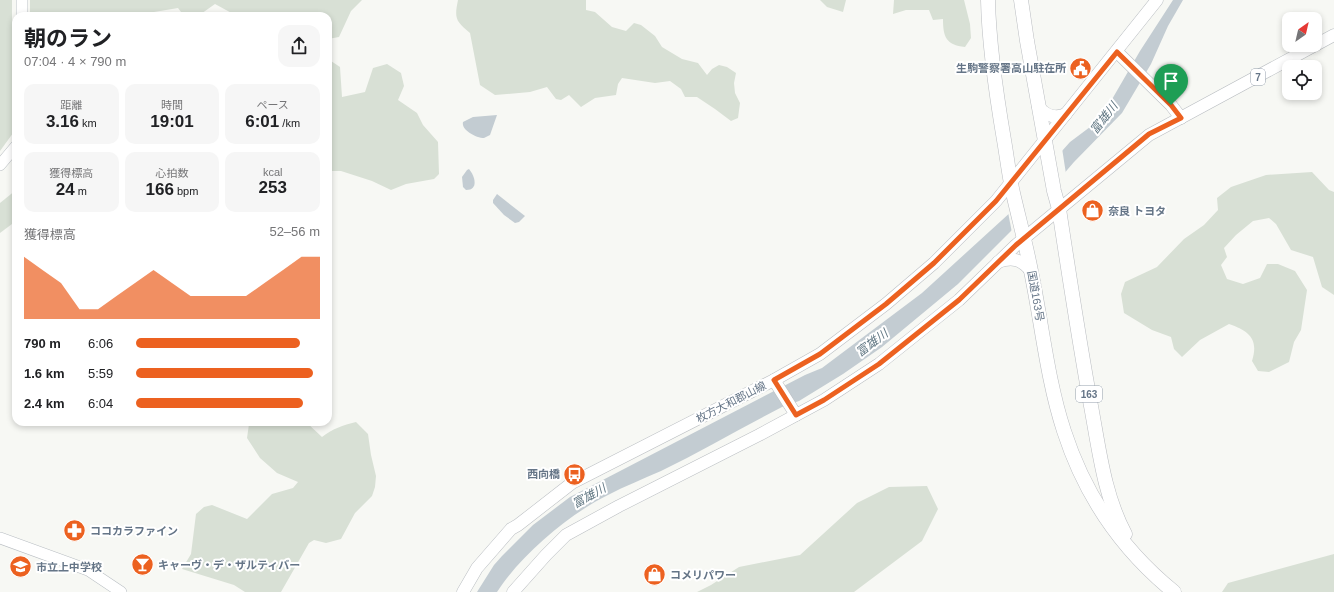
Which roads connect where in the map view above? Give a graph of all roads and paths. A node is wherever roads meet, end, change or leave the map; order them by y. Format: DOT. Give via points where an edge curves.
graph roads {
  1 [pos="22,0"];
  2 [pos="988,0"];
  3 [pos="1021,0"];
  4 [pos="1157,0"];
  5 [pos="22,12"];
  6 [pos="1334,36"];
  7 [pos="1117,52"];
  8 [pos="1038,106"];
  9 [pos="1066,114"];
  10 [pos="1181,118"];
  11 [pos="1045,140"];
  12 [pos="12,151"];
  13 [pos="0,165"];
  14 [pos="1012,187"];
  15 [pos="1059,209"];
  16 [pos="1023,233"];
  17 [pos="998,262"];
  18 [pos="1031,271"];
  19 [pos="774,380"];
  20 [pos="796,415"];
  21 [pos="0,538"];
  22 [pos="1148,568"];
  23 [pos="121,592"];
  24 [pos="463,592"];
  25 [pos="512,592"];
  26 [pos="1174,592"];
  1 -- 5 [label="street"];
  2 -- 14 [label="highway, 国道163号 / 163" via="995,78"];
  3 -- 8 [label="highway, 国道163号 / 163"];
  4 -- 7 [label="main road, 枚方大和郡山線"];
  6 -- 10 [label="main road, 7"];
  7 -- 9 [label="main road, 枚方大和郡山線"];
  7 -- 10 [label="main road"];
  8 -- 9 [label="main road" via="1050,116"];
  8 -- 11 [label="highway, 国道163号 / 163"];
  9 -- 11 [label="main road, 枚方大和郡山線"];
  10 -- 15 [label="main road, 7" via="1149,134"];
  11 -- 14 [label="main road, 枚方大和郡山線"];
  11 -- 15 [label="highway, 国道163号 / 163"];
  12 -- 13 [label="street"];
  14 -- 16 [label="highway, 国道163号 / 163"];
  14 -- 19 [label="main road, 枚方大和郡山線" via="934,263 886,304 820,354"];
  15 -- 16 [label="main road, 7"];
  15 -- 22 [label="highway, 国道163号 / 163" via="1106,484 1120,526"];
  16 -- 17 [label="main road, 7"];
  16 -- 18 [label="highway, 国道163号 / 163"];
  17 -- 18 [label="main road" via="1017,260"];
  17 -- 20 [label="main road, 7" via="959,300 879,364"];
  18 -- 22 [label="highway, 国道163号 / 163" via="1052,384 1064,432 1096,504 1119,538"];
  19 -- 20 [label="main road"];
  19 -- 24 [label="main road, 枚方大和郡山線" via="572,483 511,529 477,568"];
  20 -- 25 [label="main road, 7" via="566,536"];
  21 -- 23 [label="street" via="88,570"];
  22 -- 26 [label="highway, 国道163号 / 163"];
}
